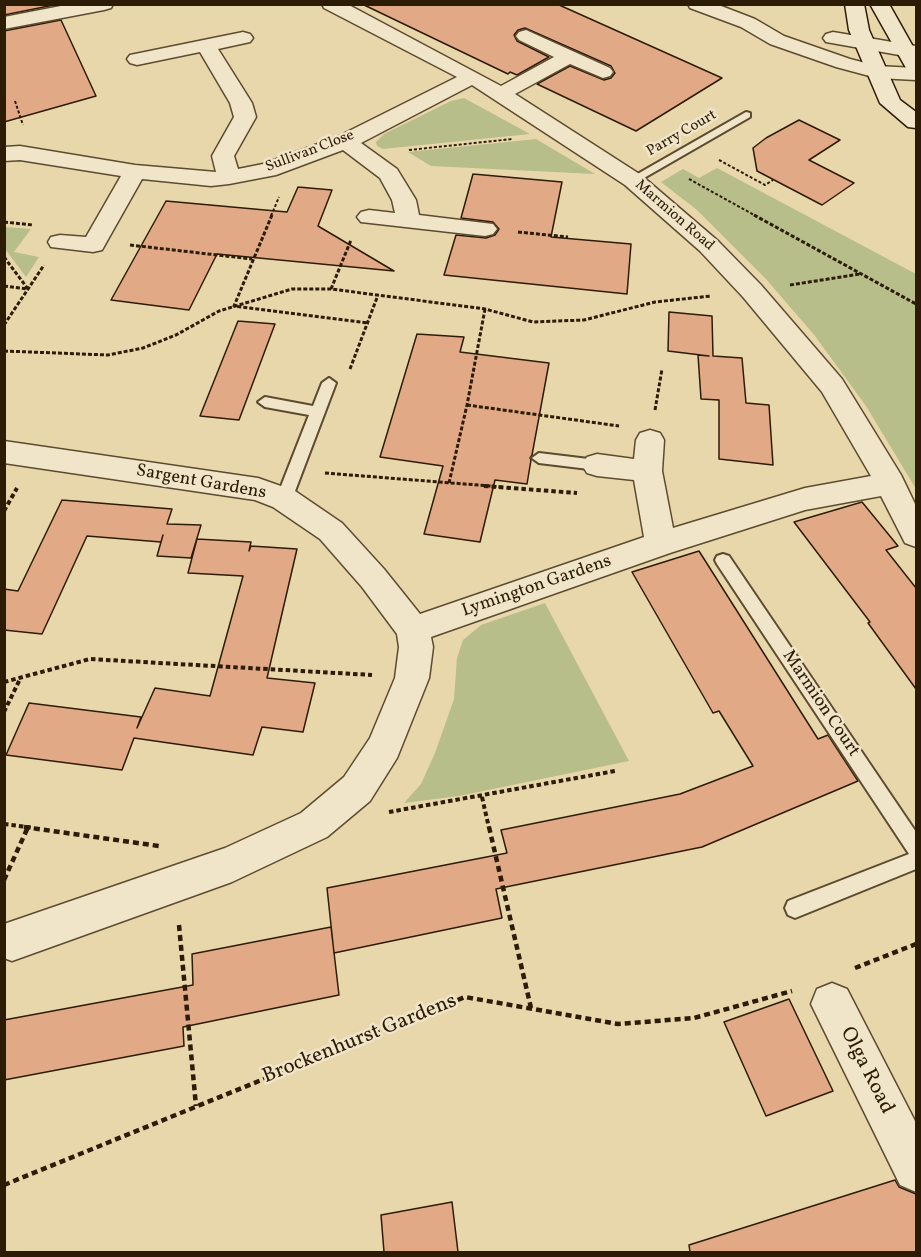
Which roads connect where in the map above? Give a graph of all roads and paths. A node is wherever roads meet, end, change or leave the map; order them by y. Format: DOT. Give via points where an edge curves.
graph roads {
  1 [pos="104,4"];
  2 [pos="331,4"];
  3 [pos="697,4"];
  4 [pos="879,4"];
  5 [pos="854,8"];
  6 [pos="748,23"];
  7 [pos="4,24"];
  8 [pos="807,27"];
  9 [pos="526,36"];
  10 [pos="243,38"];
  11 [pos="206,45"];
  12 [pos="866,45"];
  13 [pos="569,57"];
  14 [pos="913,57"];
  15 [pos="137,60"];
  16 [pos="603,72"];
  17 [pos="877,72"];
  18 [pos="916,74"];
  19 [pos="473,77"];
  20 [pos="499,95"];
  21 [pos="746,115"];
  22 [pos="916,122"];
  23 [pos="564,134"];
  24 [pos="345,142"];
  25 [pos="18,149"];
  26 [pos="365,154"];
  27 [pos="295,160"];
  28 [pos="718,160"];
  29 [pos="662,164"];
  30 [pos="135,172"];
  31 [pos="230,177"];
  32 [pos="633,180"];
  33 [pos="773,180"];
  34 [pos="369,217"];
  35 [pos="408,221"];
  36 [pos="485,229"];
  37 [pos="568,237"];
  38 [pos="60,242"];
  39 [pos="139,246"];
  40 [pos="4,257"];
  41 [pos="252,259"];
  42 [pos="860,274"];
  43 [pos="4,286"];
  44 [pos="28,289"];
  45 [pos="331,289"];
  46 [pos="752,291"];
  47 [pos="378,295"];
  48 [pos="916,304"];
  49 [pos="234,306"];
  50 [pos="485,309"];
  51 [pos="369,323"];
  52 [pos="4,325"];
  53 [pos="4,351"];
  54 [pos="662,369"];
  55 [pos="329,383"];
  56 [pos="657,400"];
  57 [pos="265,402"];
  58 [pos="467,405"];
  59 [pos="318,412"];
  60 [pos="614,425"];
  61 [pos="650,440"];
  62 [pos="4,452"];
  63 [pos="539,458"];
  64 [pos="597,465"];
  65 [pos="295,470"];
  66 [pos="647,471"];
  67 [pos="449,483"];
  68 [pos="890,483"];
  69 [pos="588,494"];
  70 [pos="284,499"];
  71 [pos="916,535"];
  72 [pos="661,544"];
  73 [pos="723,560"];
  74 [pos="414,630"];
  75 [pos="412,678"];
  76 [pos="20,679"];
  77 [pos="4,682"];
  78 [pos="4,712"];
  79 [pos="615,771"];
  80 [pos="482,797"];
  81 [pos="335,807"];
  82 [pos="4,824"];
  83 [pos="28,827"];
  84 [pos="165,846"];
  85 [pos="916,848"];
  86 [pos="916,860"];
  87 [pos="4,880"];
  88 [pos="175,884"];
  89 [pos="795,908"];
  90 [pos="12,941"];
  91 [pos="916,944"];
  92 [pos="853,968"];
  93 [pos="816,996"];
  94 [pos="531,1008"];
  95 [pos="196,1106"];
  96 [pos="916,1169"];
  97 [pos="4,1185"];
  1 -- 7 [label="street"];
  2 -- 19 [label="street, Marmion Road"];
  3 -- 6 [label="street"];
  4 -- 14 [label="street"];
  5 -- 8 [label="street" via="836,22"];
  5 -- 12 [label="street"];
  6 -- 8 [label="street"];
  6 -- 17 [label="street" via="777,40"];
  8 -- 12 [label="street"];
  9 -- 13 [label="street"];
  10 -- 11 [label="street"];
  11 -- 15 [label="street"];
  11 -- 31 [label="street" via="241,103 245,117 222,156"];
  12 -- 14 [label="street"];
  12 -- 17 [label="street"];
  13 -- 16 [label="street"];
  13 -- 20 [label="street"];
  17 -- 18 [label="street"];
  17 -- 22 [label="street" via="891,103"];
  19 -- 20 [label="street, Marmion Road"];
  19 -- 24 [label="street, Sullivan Close"];
  20 -- 23 [label="street, Marmion Road"];
  21 -- 29 [label="lane, Parry Court"];
  23 -- 26 [label="path"];
  23 -- 32 [label="street, Marmion Road"];
  24 -- 26 [label="street"];
  24 -- 27 [label="street, Sullivan Close"];
  25 -- 30 [label="street, Sullivan Close"];
  26 -- 35 [label="street" via="388,174 404,200"];
  27 -- 31 [label="street, Sullivan Close"];
  27 -- 41 [label="path"];
  28 -- 33 [label="path" via="765,185"];
  29 -- 32 [label="lane, Parry Court"];
  29 -- 42 [label="path"];
  30 -- 31 [label="street, Sullivan Close"];
  30 -- 38 [label="street" via="93,245"];
  32 -- 46 [label="street, Marmion Road" via="709,246"];
  34 -- 35 [label="street"];
  34 -- 45 [label="path" via="355,230"];
  35 -- 36 [label="street"];
  36 -- 37 [label="path"];
  38 -- 44 [label="path"];
  39 -- 41 [label="path"];
  40 -- 44 [label="path"];
  41 -- 49 [label="path"];
  42 -- 46 [label="path"];
  42 -- 48 [label="path"];
  43 -- 44 [label="path"];
  44 -- 52 [label="path"];
  45 -- 47 [label="path"];
  45 -- 49 [label="path" via="292,289"];
  46 -- 50 [label="path" via="655,302 584,320 533,322"];
  46 -- 68 [label="street, Marmion Road" via="832,386"];
  47 -- 50 [label="path"];
  47 -- 51 [label="path"];
  49 -- 51 [label="path"];
  49 -- 53 [label="path" via="144,348 108,355"];
  50 -- 58 [label="path"];
  51 -- 55 [label="path" via="353,366"];
  54 -- 56 [label="path"];
  55 -- 59 [label="lane"];
  57 -- 59 [label="lane"];
  58 -- 60 [label="path"];
  58 -- 67 [label="path"];
  59 -- 65 [label="lane"];
  61 -- 66 [label="street"];
  62 -- 70 [label="street, Sargent Gardens" via="258,489"];
  63 -- 64 [label="lane"];
  64 -- 66 [label="street"];
  65 -- 67 [label="path"];
  65 -- 70 [label="lane"];
  66 -- 72 [label="street"];
  67 -- 69 [label="path"];
  68 -- 71 [label="street, Marmion Road"];
  68 -- 72 [label="street, Lymington Gardens" via="805,499"];
  70 -- 74 [label="street, Sargent Gardens" via="331,531"];
  72 -- 74 [label="street, Lymington Gardens"];
  73 -- 85 [label="lane, Marmion Court"];
  74 -- 75 [label="street"];
  75 -- 76 [label="path" via="90,658"];
  75 -- 81 [label="street" via="384,747 357,789"];
  76 -- 77 [label="path"];
  76 -- 78 [label="path"];
  79 -- 80 [label="path"];
  80 -- 81 [label="path" via="383,813"];
  80 -- 94 [label="path"];
  81 -- 88 [label="street" via="314,825 232,864"];
  82 -- 83 [label="path"];
  83 -- 84 [label="path"];
  83 -- 87 [label="path"];
  86 -- 89 [label="lane"];
  88 -- 90 [label="street"];
  88 -- 95 [label="path"];
  91 -- 92 [label="path"];
  93 -- 94 [label="path, Brockenhurst Gardens" via="694,1018 618,1024"];
  93 -- 96 [label="street, Olga Road"];
  94 -- 95 [label="path, Brockenhurst Gardens" via="465,997"];
  95 -- 97 [label="path, Brockenhurst Gardens"];
}
